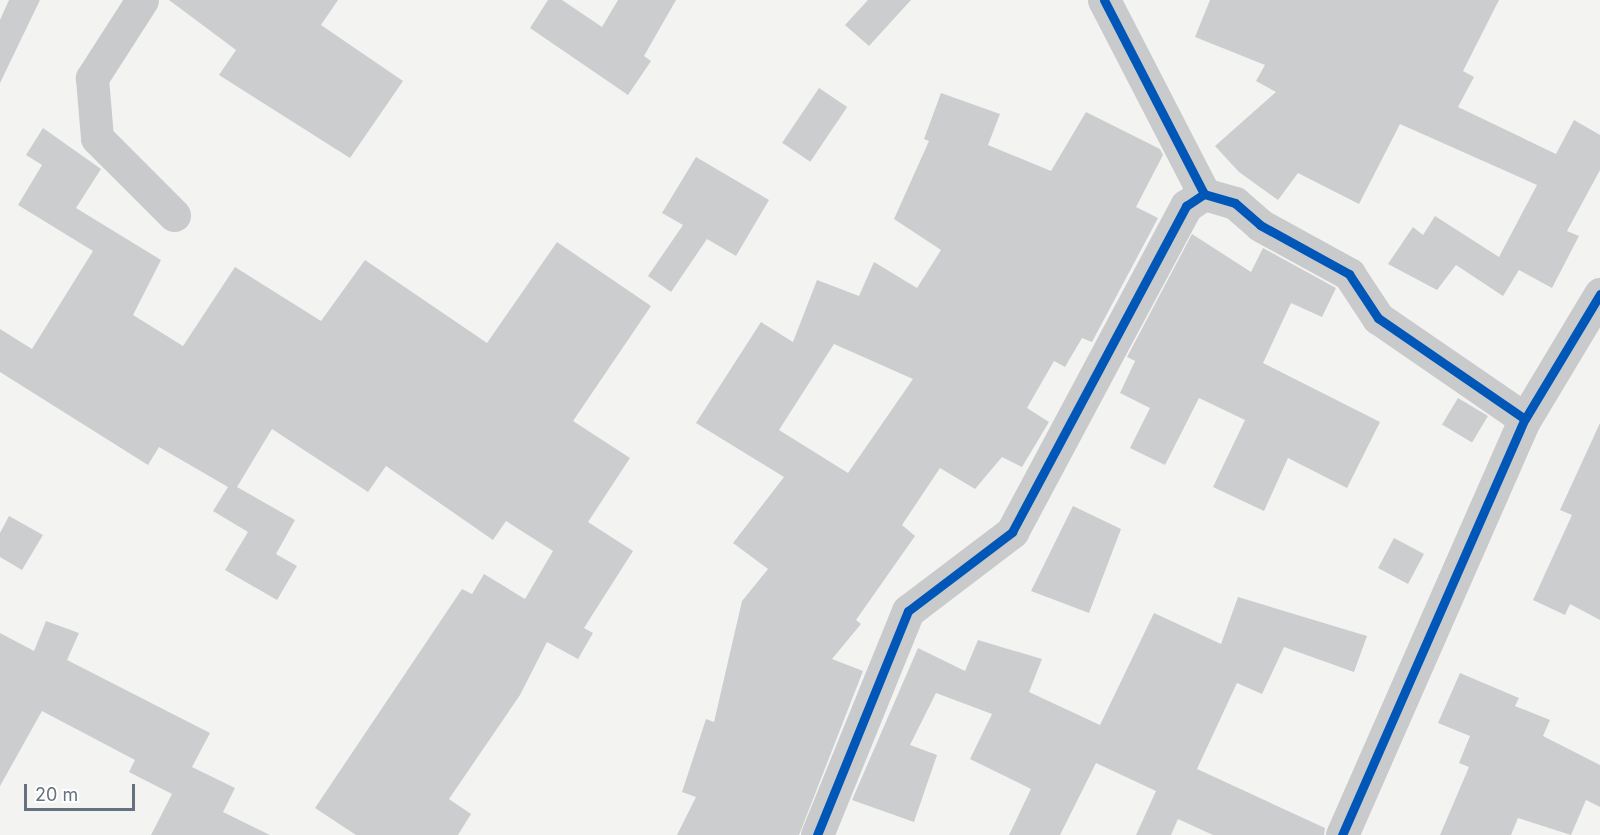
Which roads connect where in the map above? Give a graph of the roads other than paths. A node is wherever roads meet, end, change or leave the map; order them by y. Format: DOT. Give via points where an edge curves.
graph roads {
  1 [pos="142,0"];
  2 [pos="1104,0"];
  3 [pos="1204,194"];
  4 [pos="174,215"];
  5 [pos="1600,294"];
  6 [pos="1525,419"];
  7 [pos="817,835"];
  8 [pos="1342,835"];
  1 -- 4 [label="street" via="92,78 97,138"];
  2 -- 3 [label="street"];
  3 -- 6 [label="street" via="1235,203 1260,225 1349,274 1378,318"];
  3 -- 7 [label="street" via="1186,206 1011,532 908,611"];
  5 -- 6 [label="street"];
  6 -- 8 [label="street"];
}
